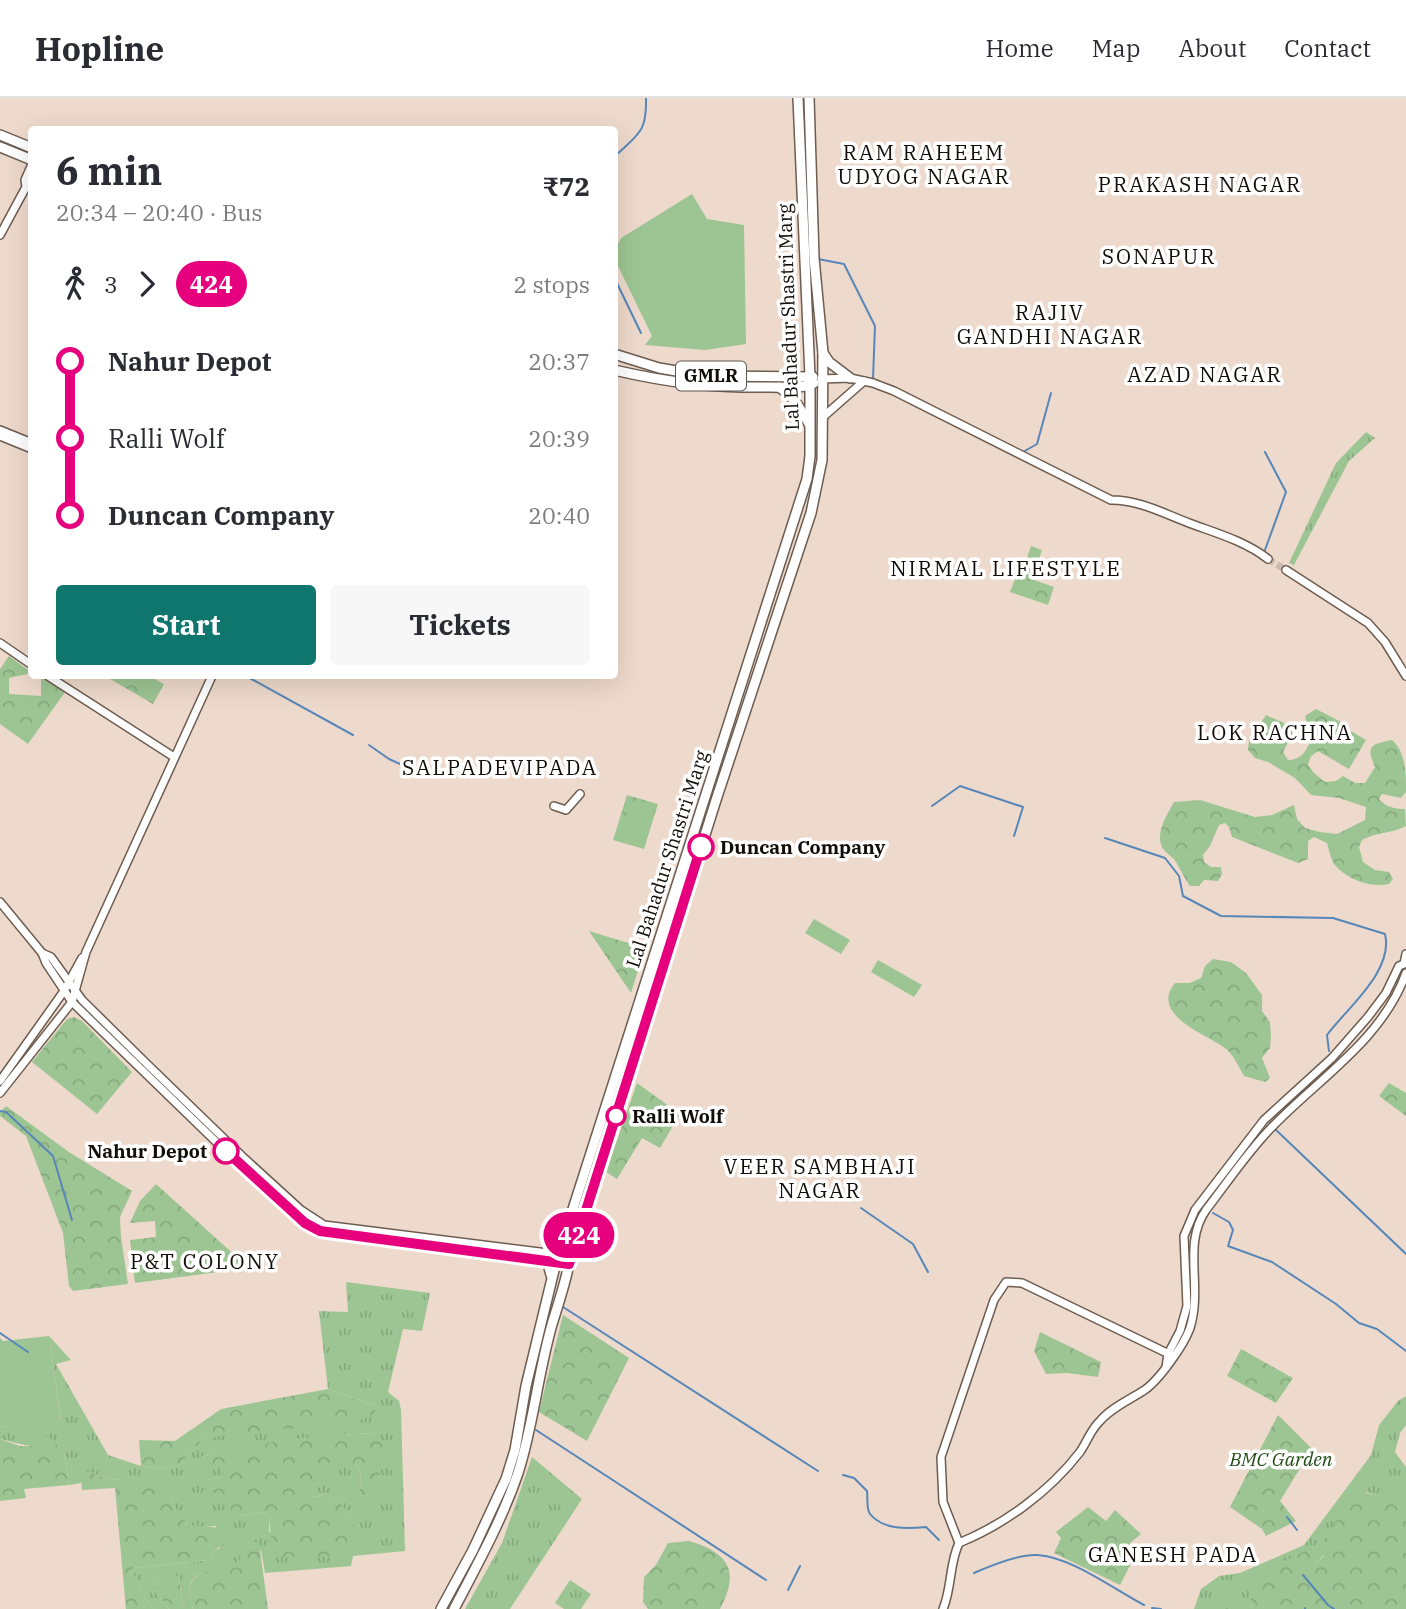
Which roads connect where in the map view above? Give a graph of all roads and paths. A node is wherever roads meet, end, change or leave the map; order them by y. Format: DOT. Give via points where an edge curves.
graph roads {
  1 [pos="798,98"];
  2 [pos="808,98"];
  3 [pos="0,135"];
  4 [pos="28,146"];
  5 [pos="0,147"];
  6 [pos="28,160"];
  7 [pos="28,186"];
  8 [pos="0,235"];
  9 [pos="823,353"];
  10 [pos="618,355"];
  11 [pos="618,371"];
  12 [pos="742,376"];
  13 [pos="850,378"];
  14 [pos="821,379"];
  15 [pos="810,381"];
  16 [pos="864,381"];
  17 [pos="779,387"];
  18 [pos="741,388"];
  19 [pos="821,419"];
  20 [pos="810,426"];
  21 [pos="0,430"];
  22 [pos="0,436"];
  23 [pos="28,441"];
  24 [pos="28,447"];
  25 [pos="794,523"];
  26 [pos="806,528"];
  27 [pos="1268,559"];
  28 [pos="1286,570"];
  29 [pos="0,643"];
  30 [pos="28,661"];
  31 [pos="1406,676"];
  32 [pos="53,679"];
  33 [pos="211,679"];
  34 [pos="174,757"];
  35 [pos="580,794"];
  36 [pos="554,806"];
  37 [pos="0,902"];
  38 [pos="86,952"];
  39 [pos="42,953"];
  40 [pos="1406,954"];
  41 [pos="1405,965"];
  42 [pos="1406,973"];
  43 [pos="70,981"];
  44 [pos="75,989"];
  45 [pos="64,991"];
  46 [pos="72,1002"];
  47 [pos="49,1012"];
  48 [pos="57,1020"];
  49 [pos="1332,1058"];
  50 [pos="1341,1064"];
  51 [pos="0,1082"];
  52 [pos="0,1093"];
  53 [pos="1195,1210"];
  54 [pos="1204,1214"];
  55 [pos="441,1243"];
  56 [pos="557,1258"];
  57 [pos="544,1260"];
  58 [pos="571,1260"];
  59 [pos="551,1280"];
  60 [pos="1171,1355"];
  61 [pos="959,1543"];
  62 [pos="441,1609"];
  63 [pos="454,1609"];
  64 [pos="943,1609"];
  1 -- 15 [label="main road, Lal Bahadur Shastri Marg"];
  2 -- 9 [label="main road, Lal Bahadur Shastri Marg"];
  3 -- 4 [label="main road"];
  5 -- 6 [label="main road"];
  7 -- 8 [label="street"];
  9 -- 13 [label="main road"];
  9 -- 14 [label="main road, Lal Bahadur Shastri Marg"];
  10 -- 12 [label="main road, GMLR" via="705,376"];
  11 -- 18 [label="main road, GMLR" via="672,383"];
  12 -- 15 [label="main road, GMLR"];
  12 -- 18 [label="main road"];
  13 -- 14 [label="street"];
  13 -- 16 [label="street"];
  14 -- 15 [label="main road, GMLR"];
  14 -- 19 [label="main road, Lal Bahadur Shastri Marg"];
  15 -- 17 [label="main road, GMLR"];
  15 -- 20 [label="main road, Lal Bahadur Shastri Marg"];
  16 -- 19 [label="street"];
  16 -- 27 [label="street" via="894,391 1111,500 1141,504"];
  17 -- 18 [label="main road, GMLR"];
  17 -- 20 [label="main road" via="795,401"];
  19 -- 26 [label="main road, Lal Bahadur Shastri Marg" via="822,460"];
  20 -- 25 [label="main road, Lal Bahadur Shastri Marg" via="807,479"];
  21 -- 23 [label="street"];
  22 -- 24 [label="street"];
  25 -- 26 [label="main road"];
  25 -- 56 [label="main road, Lal Bahadur Shastri Marg"];
  26 -- 58 [label="main road, Lal Bahadur Shastri Marg"];
  28 -- 31 [label="street" via="1368,623"];
  29 -- 30 [label="street"];
  32 -- 34 [label="street"];
  33 -- 34 [label="street"];
  34 -- 38 [label="street"];
  35 -- 36 [label="street" via="566,810"];
  37 -- 39 [label="street"];
  38 -- 43 [label="street"];
  38 -- 44 [label="street"];
  39 -- 43 [label="street" via="51,957"];
  39 -- 45 [label="street"];
  40 -- 41 [label="street"];
  41 -- 49 [label="street"];
  42 -- 50 [label="street" via="1380,1019"];
  43 -- 44 [label="street"];
  43 -- 45 [label="street"];
  44 -- 46 [label="street"];
  44 -- 55 [label="street" via="244,1158 312,1218 324,1225"];
  45 -- 46 [label="street"];
  45 -- 47 [label="street"];
  46 -- 48 [label="street"];
  46 -- 55 [label="street" via="305,1223 334,1234"];
  47 -- 48 [label="street"];
  47 -- 51 [label="street"];
  48 -- 52 [label="street"];
  49 -- 50 [label="street"];
  49 -- 53 [label="street" via="1264,1120"];
  50 -- 54 [label="street" via="1271,1128"];
  53 -- 54 [label="street"];
  53 -- 60 [label="street" via="1184,1236 1187,1306"];
  54 -- 60 [label="street" via="1193,1240 1195,1307 1189,1330"];
  55 -- 56 [label="street"];
  55 -- 57 [label="street"];
  56 -- 57 [label="street"];
  56 -- 58 [label="street"];
  56 -- 59 [label="main road, Lal Bahadur Shastri Marg"];
  57 -- 59 [label="main road"];
  58 -- 63 [label="main road, Lal Bahadur Shastri Marg" via="517,1475"];
  59 -- 62 [label="main road, Lal Bahadur Shastri Marg" via="512,1459 473,1550"];
  60 -- 61 [label="street" via="1147,1389 1100,1420 1080,1451 1037,1497"];
  60 -- 61 [label="street" via="1022,1283 1006,1282 994,1300 941,1457 943,1502"];
  61 -- 64 [label="street"];
}
